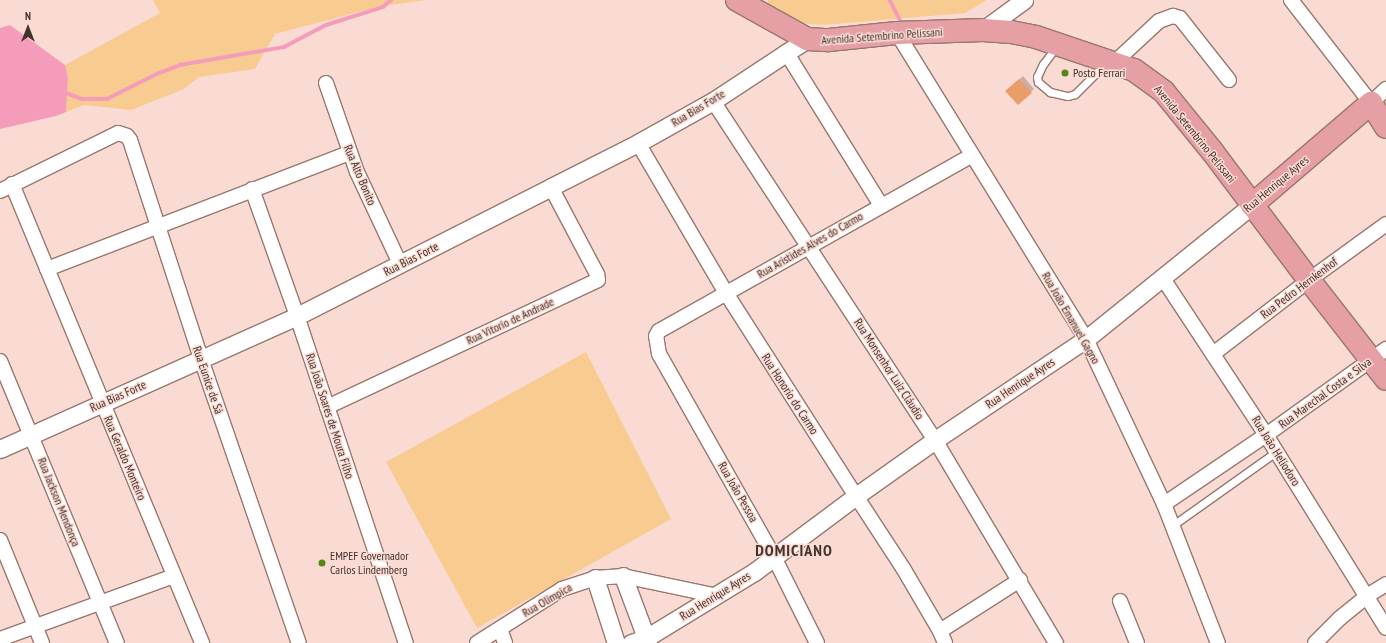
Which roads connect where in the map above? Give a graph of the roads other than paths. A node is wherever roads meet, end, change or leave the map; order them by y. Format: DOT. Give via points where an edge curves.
graph roads {
  1 [pos="737,0"];
  2 [pos="1024,0"];
  3 [pos="1292,0"];
  4 [pos="983,30"];
  5 [pos="897,33"];
  6 [pos="807,39"];
  7 [pos="1059,44"];
  8 [pos="786,52"];
  9 [pos="1112,61"];
  10 [pos="1229,80"];
  11 [pos="326,83"];
  12 [pos="1379,96"];
  13 [pos="713,101"];
  14 [pos="1386,127"];
  15 [pos="638,143"];
  16 [pos="350,153"];
  17 [pos="972,155"];
  18 [pos="6,187"];
  19 [pos="551,187"];
  20 [pos="252,189"];
  21 [pos="881,205"];
  22 [pos="1252,205"];
  23 [pos="1386,224"];
  24 [pos="159,226"];
  25 [pos="808,246"];
  26 [pos="400,264"];
  27 [pos="47,269"];
  28 [pos="1162,277"];
  29 [pos="1309,280"];
  30 [pos="726,293"];
  31 [pos="297,316"];
  32 [pos="1086,339"];
  33 [pos="656,343"];
  34 [pos="1214,354"];
  35 [pos="1379,354"];
  36 [pos="201,359"];
  37 [pos="0,360"];
  38 [pos="1386,379"];
  39 [pos="102,403"];
  40 [pos="327,407"];
  41 [pos="32,435"];
  42 [pos="1266,435"];
  43 [pos="935,440"];
  44 [pos="0,450"];
  45 [pos="1276,451"];
  46 [pos="856,496"];
  47 [pos="1164,504"];
  48 [pos="1172,525"];
  49 [pos="0,540"];
  50 [pos="774,557"];
  51 [pos="174,576"];
  52 [pos="623,576"];
  53 [pos="595,578"];
  54 [pos="1020,580"];
  55 [pos="1386,584"];
  56 [pos="718,596"];
  57 [pos="1366,596"];
  58 [pos="1120,601"];
  59 [pos="100,602"];
  60 [pos="35,626"];
  61 [pos="1386,628"];
  62 [pos="500,629"];
  63 [pos="942,637"];
  64 [pos="0,639"];
  65 [pos="641,641"];
  66 [pos="42,643"];
  67 [pos="117,643"];
  68 [pos="202,643"];
  69 [pos="299,643"];
  70 [pos="406,643"];
  71 [pos="477,643"];
  72 [pos="505,643"];
  73 [pos="616,643"];
  74 [pos="817,643"];
  75 [pos="1056,643"];
  76 [pos="1136,643"];
  77 [pos="1218,643"];
  78 [pos="1315,643"];
  1 -- 6 [label="main road, Avenida Setembrino Pelissani"];
  2 -- 4 [label="street"];
  3 -- 12 [label="street"];
  4 -- 5 [label="main road, Avenida Setembrino Pelissani"];
  4 -- 7 [label="main road, Avenida Setembrino Pelissani" via="1011,32"];
  5 -- 6 [label="main road, Avenida Setembrino Pelissani" via="829,40"];
  5 -- 17 [label="street, Rua João Emanuel Gagno"];
  6 -- 8 [label="street, Rua Bias Forte"];
  7 -- 9 [label="main road, Avenida Setembrino Pelissani"];
  7 -- 9 [label="lane" via="1043,64 1037,77 1038,82 1050,92 1068,96 1075,94"];
  8 -- 13 [label="street, Rua Bias Forte"];
  8 -- 21 [label="street"];
  9 -- 10 [label="street" via="1159,21 1173,16 1180,18"];
  9 -- 22 [label="main road, Avenida Setembrino Pelissani" via="1134,70 1164,92"];
  11 -- 16 [label="street, Rua Alto Bonito"];
  12 -- 14 [label="main road"];
  12 -- 22 [label="main road, Rua Henrique Ayres"];
  13 -- 15 [label="street, Rua Bias Forte"];
  13 -- 25 [label="street, Rua Monsenhor Luiz Cláudio"];
  15 -- 19 [label="street, Rua Bias Forte"];
  15 -- 30 [label="street, Rua Honorio do Carmo"];
  16 -- 20 [label="street"];
  16 -- 26 [label="street, Rua Alto Bonito"];
  17 -- 21 [label="street, Rua Aristides Alves do Carmo"];
  17 -- 32 [label="street, Rua João Emanuel Gagno"];
  18 -- 24 [label="street, Rua Eunice de Sá" via="121,133 130,140"];
  18 -- 27 [label="street, Rua Geraldo Monteiro"];
  19 -- 26 [label="street, Rua Bias Forte"];
  19 -- 40 [label="street, Rua Vitorio de Andrade" via="598,280"];
  20 -- 24 [label="street"];
  20 -- 31 [label="street, Rua João Soares de Moura Filho"];
  21 -- 25 [label="street, Rua Aristides Alves do Carmo"];
  22 -- 28 [label="street, Rua Henrique Ayres"];
  22 -- 29 [label="main road, Avenida Setembrino Pelissani"];
  23 -- 29 [label="street, Rua Pedro Hernkenhof"];
  24 -- 27 [label="street"];
  24 -- 36 [label="street, Rua Eunice de Sá"];
  25 -- 30 [label="street, Rua Aristides Alves do Carmo"];
  25 -- 43 [label="street, Rua Monsenhor Luiz Cláudio"];
  26 -- 31 [label="street, Rua Bias Forte"];
  27 -- 39 [label="street, Rua Geraldo Monteiro"];
  28 -- 32 [label="street, Rua Henrique Ayres"];
  28 -- 34 [label="street, Rua João Heliodoro"];
  29 -- 34 [label="street, Rua Pedro Hernkenhof"];
  29 -- 35 [label="main road, Avenida Setembrino Pelissani"];
  30 -- 33 [label="street, Rua Aristides Alves do Carmo" via="658,331"];
  30 -- 46 [label="street, Rua Honorio do Carmo"];
  31 -- 36 [label="street, Rua Bias Forte"];
  31 -- 40 [label="street, Rua João Soares de Moura Filho"];
  32 -- 43 [label="street, Rua Henrique Ayres"];
  32 -- 47 [label="street, Rua João Emanuel Gagno"];
  33 -- 50 [label="street, Rua João Pessoa" via="659,354"];
  34 -- 42 [label="street, Rua João Heliodoro"];
  35 -- 38 [label="main road, Avenida Setembrino Pelissani"];
  35 -- 42 [label="street, Rua Marechal Costa e Silva"];
  36 -- 39 [label="street, Rua Bias Forte"];
  36 -- 69 [label="street, Rua Eunice de Sá"];
  37 -- 41 [label="street, Rua Jackson Mendonça"];
  39 -- 41 [label="street, Rua Bias Forte"];
  39 -- 51 [label="street, Rua Geraldo Monteiro"];
  40 -- 70 [label="street, Rua João Soares de Moura Filho"];
  41 -- 44 [label="street, Rua Bias Forte"];
  41 -- 59 [label="street, Rua Jackson Mendonça"];
  42 -- 45 [label="street, Rua João Heliodoro"];
  42 -- 47 [label="street, Rua Marechal Costa e Silva"];
  43 -- 46 [label="street, Rua Henrique Ayres"];
  43 -- 54 [label="street, Rua Monsenhor Luiz Cláudio"];
  45 -- 48 [label="lane"];
  45 -- 57 [label="street, Rua João Heliodoro"];
  46 -- 50 [label="street, Rua Henrique Ayres"];
  46 -- 63 [label="street, Rua Honorio do Carmo" via="904,568"];
  47 -- 48 [label="street, Rua João Emanuel Gagno"];
  48 -- 77 [label="street, Rua João Emanuel Gagno"];
  49 -- 60 [label="street"];
  50 -- 56 [label="street, Rua Henrique Ayres"];
  50 -- 74 [label="street, Rua João Pessoa"];
  51 -- 59 [label="street"];
  51 -- 68 [label="street, Rua Geraldo Monteiro"];
  52 -- 53 [label="street, Rua Olimpica"];
  52 -- 56 [label="street, Rua Olimpica"];
  52 -- 65 [label="street"];
  53 -- 62 [label="street, Rua Olimpica" via="562,589"];
  53 -- 73 [label="street"];
  54 -- 63 [label="street"];
  54 -- 75 [label="street, Rua Monsenhor Luiz Cláudio"];
  55 -- 57 [label="street"];
  56 -- 65 [label="street, Rua Henrique Ayres"];
  57 -- 61 [label="street, Rua João Heliodoro"];
  57 -- 78 [label="street"];
  58 -- 76 [label="street"];
  59 -- 60 [label="street"];
  59 -- 67 [label="street, Rua Jackson Mendonça"];
  60 -- 64 [label="street"];
  60 -- 66 [label="street"];
  62 -- 71 [label="street, Rua Olimpica"];
  62 -- 72 [label="street"];
}
